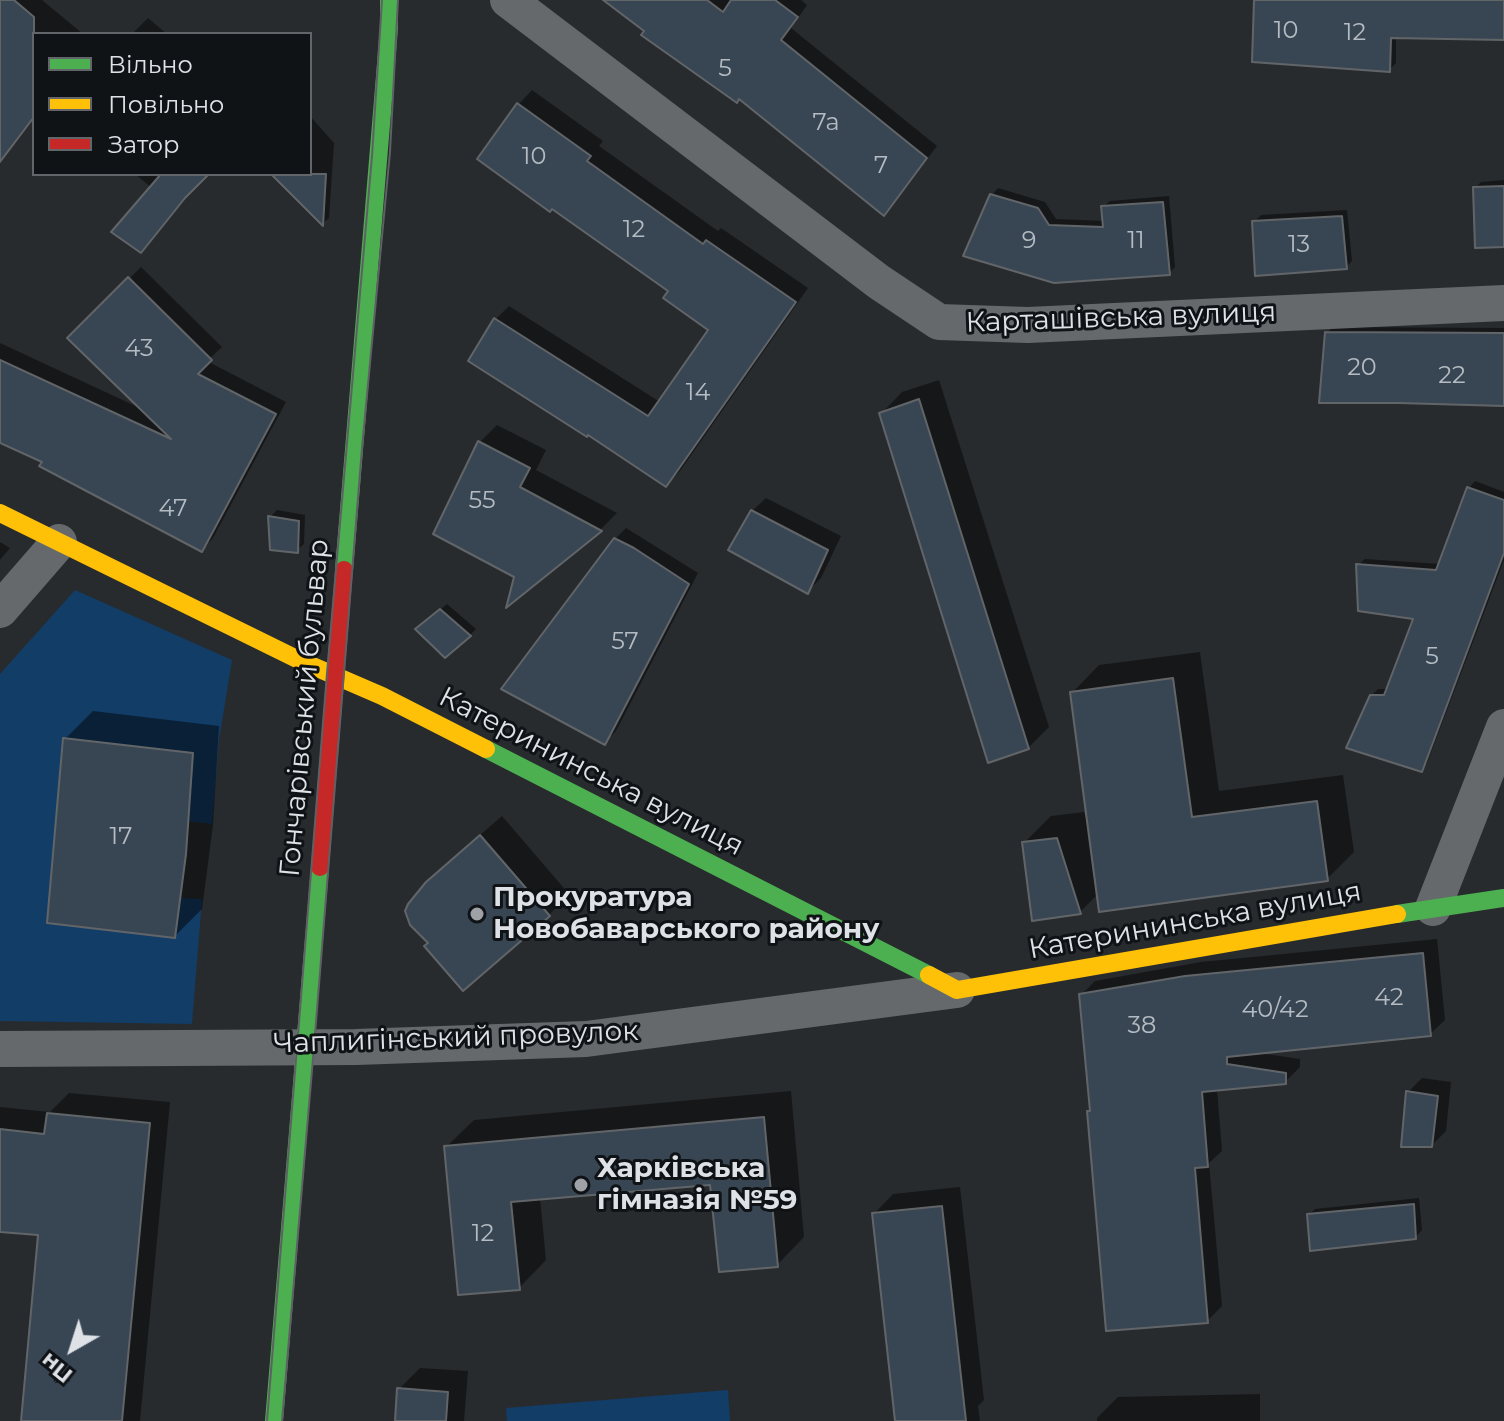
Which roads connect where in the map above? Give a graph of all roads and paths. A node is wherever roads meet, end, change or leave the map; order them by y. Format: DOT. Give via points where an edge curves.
graph roads {
  1 [pos="389,0"];
  2 [pos="508,0"];
  3 [pos="1504,303"];
  4 [pos="0,513"];
  5 [pos="59,542"];
  6 [pos="0,610"];
  7 [pos="335,676"];
  8 [pos="1504,727"];
  9 [pos="1504,898"];
  10 [pos="1433,908"];
  11 [pos="957,990"];
  12 [pos="306,1047"];
  13 [pos="0,1049"];
  14 [pos="274,1421"];
  1 -- 7 [label="street, Гончарівський бульвар"];
  2 -- 3 [label="street, Карташівська вулиця" via="939,322 1028,325"];
  4 -- 5 [label="street, Катерининська вулиця"];
  5 -- 6 [label="street"];
  5 -- 7 [label="street, Катерининська вулиця"];
  7 -- 11 [label="street, Катерининська вулиця"];
  7 -- 12 [label="street, Гончарівський бульвар"];
  8 -- 10 [label="street"];
  9 -- 10 [label="street, Катерининська вулиця"];
  10 -- 11 [label="street, Катерининська вулиця"];
  11 -- 12 [label="street, Чаплигінський провулок" via="586,1039"];
  12 -- 13 [label="street, Чаплигінський провулок"];
  12 -- 14 [label="street, Гончарівський бульвар"];
}
